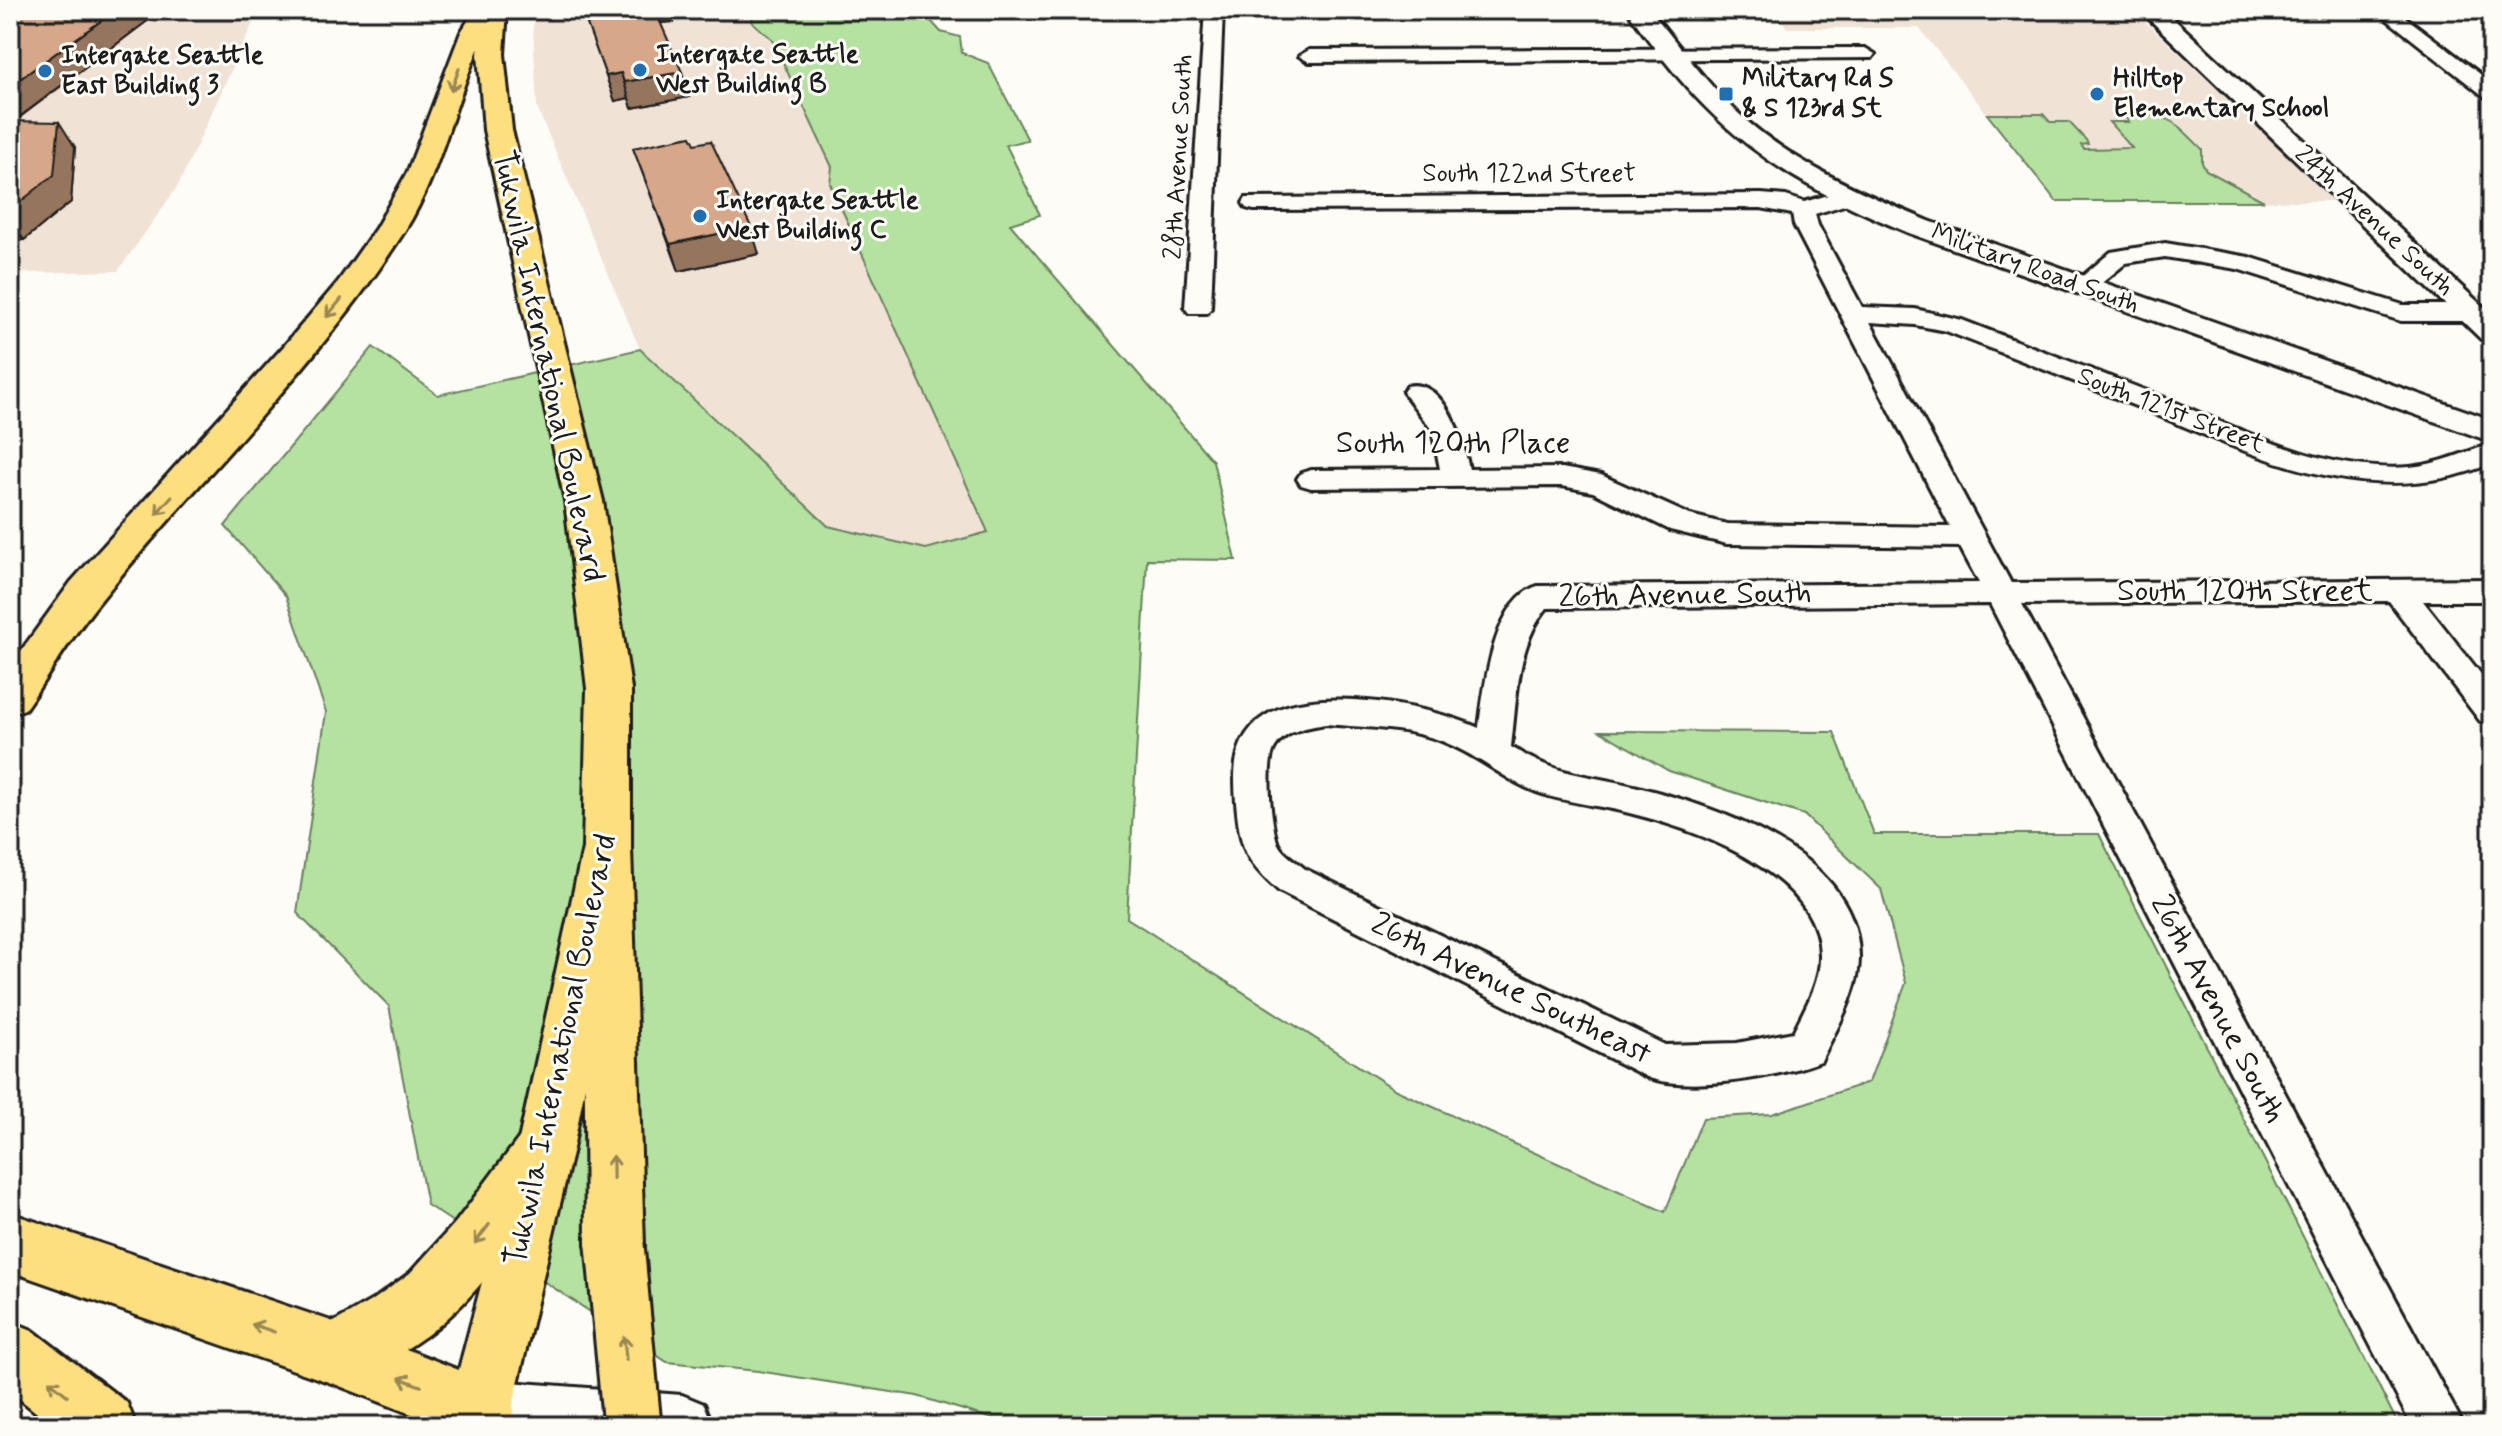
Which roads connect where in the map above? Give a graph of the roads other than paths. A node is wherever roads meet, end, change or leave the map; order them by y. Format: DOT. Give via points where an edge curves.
graph roads {
  1 [pos="487,10"];
  2 [pos="495,10"];
  3 [pos="1214,10"];
  4 [pos="1638,10"];
  5 [pos="2151,10"];
  6 [pos="2384,10"];
  7 [pos="1675,54"];
  8 [pos="1865,54"];
  9 [pos="1309,56"];
  10 [pos="2492,93"];
  11 [pos="1846,197"];
  12 [pos="1254,203"];
  13 [pos="1803,210"];
  14 [pos="2083,286"];
  15 [pos="1198,308"];
  16 [pos="2471,313"];
  17 [pos="1851,314"];
  18 [pos="2492,332"];
  19 [pos="1416,392"];
  20 [pos="2492,432"];
  21 [pos="2492,453"];
  22 [pos="1456,477"];
  23 [pos="1311,479"];
  24 [pos="1969,537"];
  25 [pos="2397,590"];
  26 [pos="2492,590"];
  27 [pos="1997,592"];
  28 [pos="10,698"];
  29 [pos="2492,712"];
  30 [pos="1493,752"];
  31 [pos="607,848"];
  32 [pos="545,1149"];
  33 [pos="10,1242"];
  34 [pos="10,1352"];
  35 [pos="337,1354"];
  36 [pos="479,1418"];
  37 [pos="104,1426"];
  38 [pos="632,1426"];
  39 [pos="682,1426"];
  40 [pos="2439,1426"];
  1 -- 28 [label="main road, one-way" via="473,32 421,173 391,229 296,353 85,592"];
  2 -- 31 [label="main road, Tukwila International Boulevard" via="491,54 498,130 584,501 607,673"];
  3 -- 15 [label="street, 28th Avenue South"];
  4 -- 7 [label="street, Military Road South"];
  5 -- 16 [label="street, 24th Avenue South"];
  6 -- 10 [label="street"];
  7 -- 8 [label="street"];
  7 -- 9 [label="street"];
  7 -- 11 [label="street, Military Road South" via="1746,134"];
  11 -- 13 [label="street"];
  11 -- 14 [label="street, Military Road South"];
  12 -- 13 [label="street, South 122nd Street" via="1761,201"];
  13 -- 17 [label="street, 26th Avenue South"];
  14 -- 16 [label="street" via="2119,257 2165,250 2241,262 2401,313"];
  14 -- 20 [label="street, Military Road South"];
  16 -- 18 [label="street, 24th Avenue South"];
  17 -- 21 [label="street, South 121st Street" via="1953,325 2293,458 2397,476 2469,467"];
  17 -- 24 [label="street, 26th Avenue South"];
  19 -- 22 [label="street" via="1447,427"];
  22 -- 23 [label="street, South 120th Place"];
  22 -- 24 [label="street, South 120th Place" via="1587,480 1681,523 1727,534"];
  24 -- 27 [label="street, 26th Avenue South"];
  25 -- 26 [label="street, South 120th Street"];
  25 -- 27 [label="street, South 120th Street"];
  25 -- 29 [label="street"];
  27 -- 30 [label="street, 26th Avenue South" via="1538,597 1524,610 1513,633"];
  27 -- 40 [label="street, 26th Avenue South"];
  30 -- 30 [label="street, 26th Avenue Southeast" via="1543,780 1640,801 1752,842 1815,890 1837,923 1840,959 1824,1013 1806,1048 1737,1062 1662,1064 1292,880 1262,852 1250,776 1254,750 1274,726 1298,715 1326,711 1418,721 1461,734"];
  31 -- 32 [label="main road, Tukwila International Boulevard"];
  38 -- 31 [label="main road, one-way, bridge" via="615,1245"];
  32 -- 35 [label="main road, one-way" via="430,1295"];
  32 -- 36 [label="main road, Tukwila International Boulevard"];
  35 -- 33 [label="main road, one-way"];
  37 -- 34 [label="main road, one-way"];
  36 -- 35 [label="main road, one-way"];
  36 -- 39 [label="street"];
}
